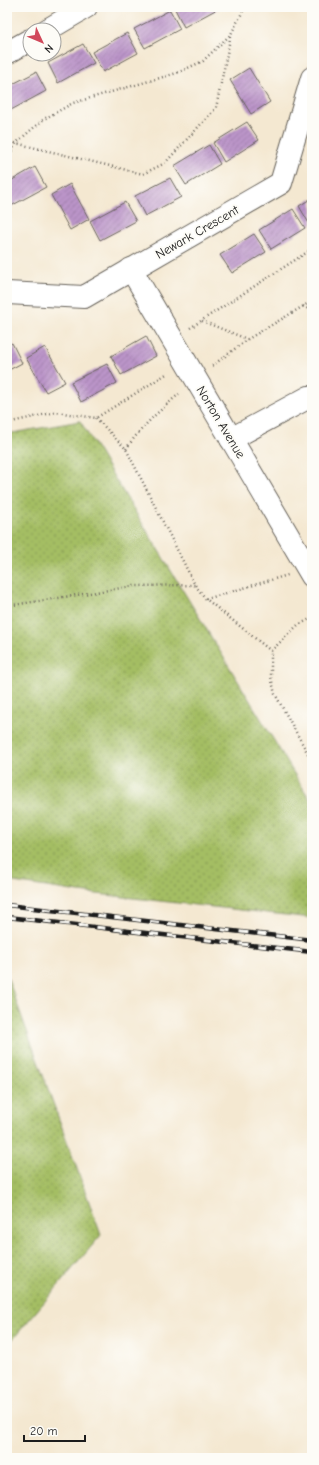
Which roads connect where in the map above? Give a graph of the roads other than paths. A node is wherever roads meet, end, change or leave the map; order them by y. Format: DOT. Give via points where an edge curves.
graph roads {
  1 [pos="86,7"];
  2 [pos="60,22"];
  3 [pos="22,45"];
  4 [pos="7,53"];
  5 [pos="312,78"];
  6 [pos="131,269"];
  7 [pos="7,293"];
  8 [pos="309,397"];
  9 [pos="231,439"];
  10 [pos="310,573"];
  1 -- 2 [label="street"];
  3 -- 4 [label="street"];
  5 -- 6 [label="street, Newark Crescent" via="282,182"];
  6 -- 7 [label="street, Newark Crescent" via="84,296"];
  6 -- 9 [label="street, Norton Avenue"];
  8 -- 9 [label="street"];
  9 -- 10 [label="street, Norton Avenue"];
}
